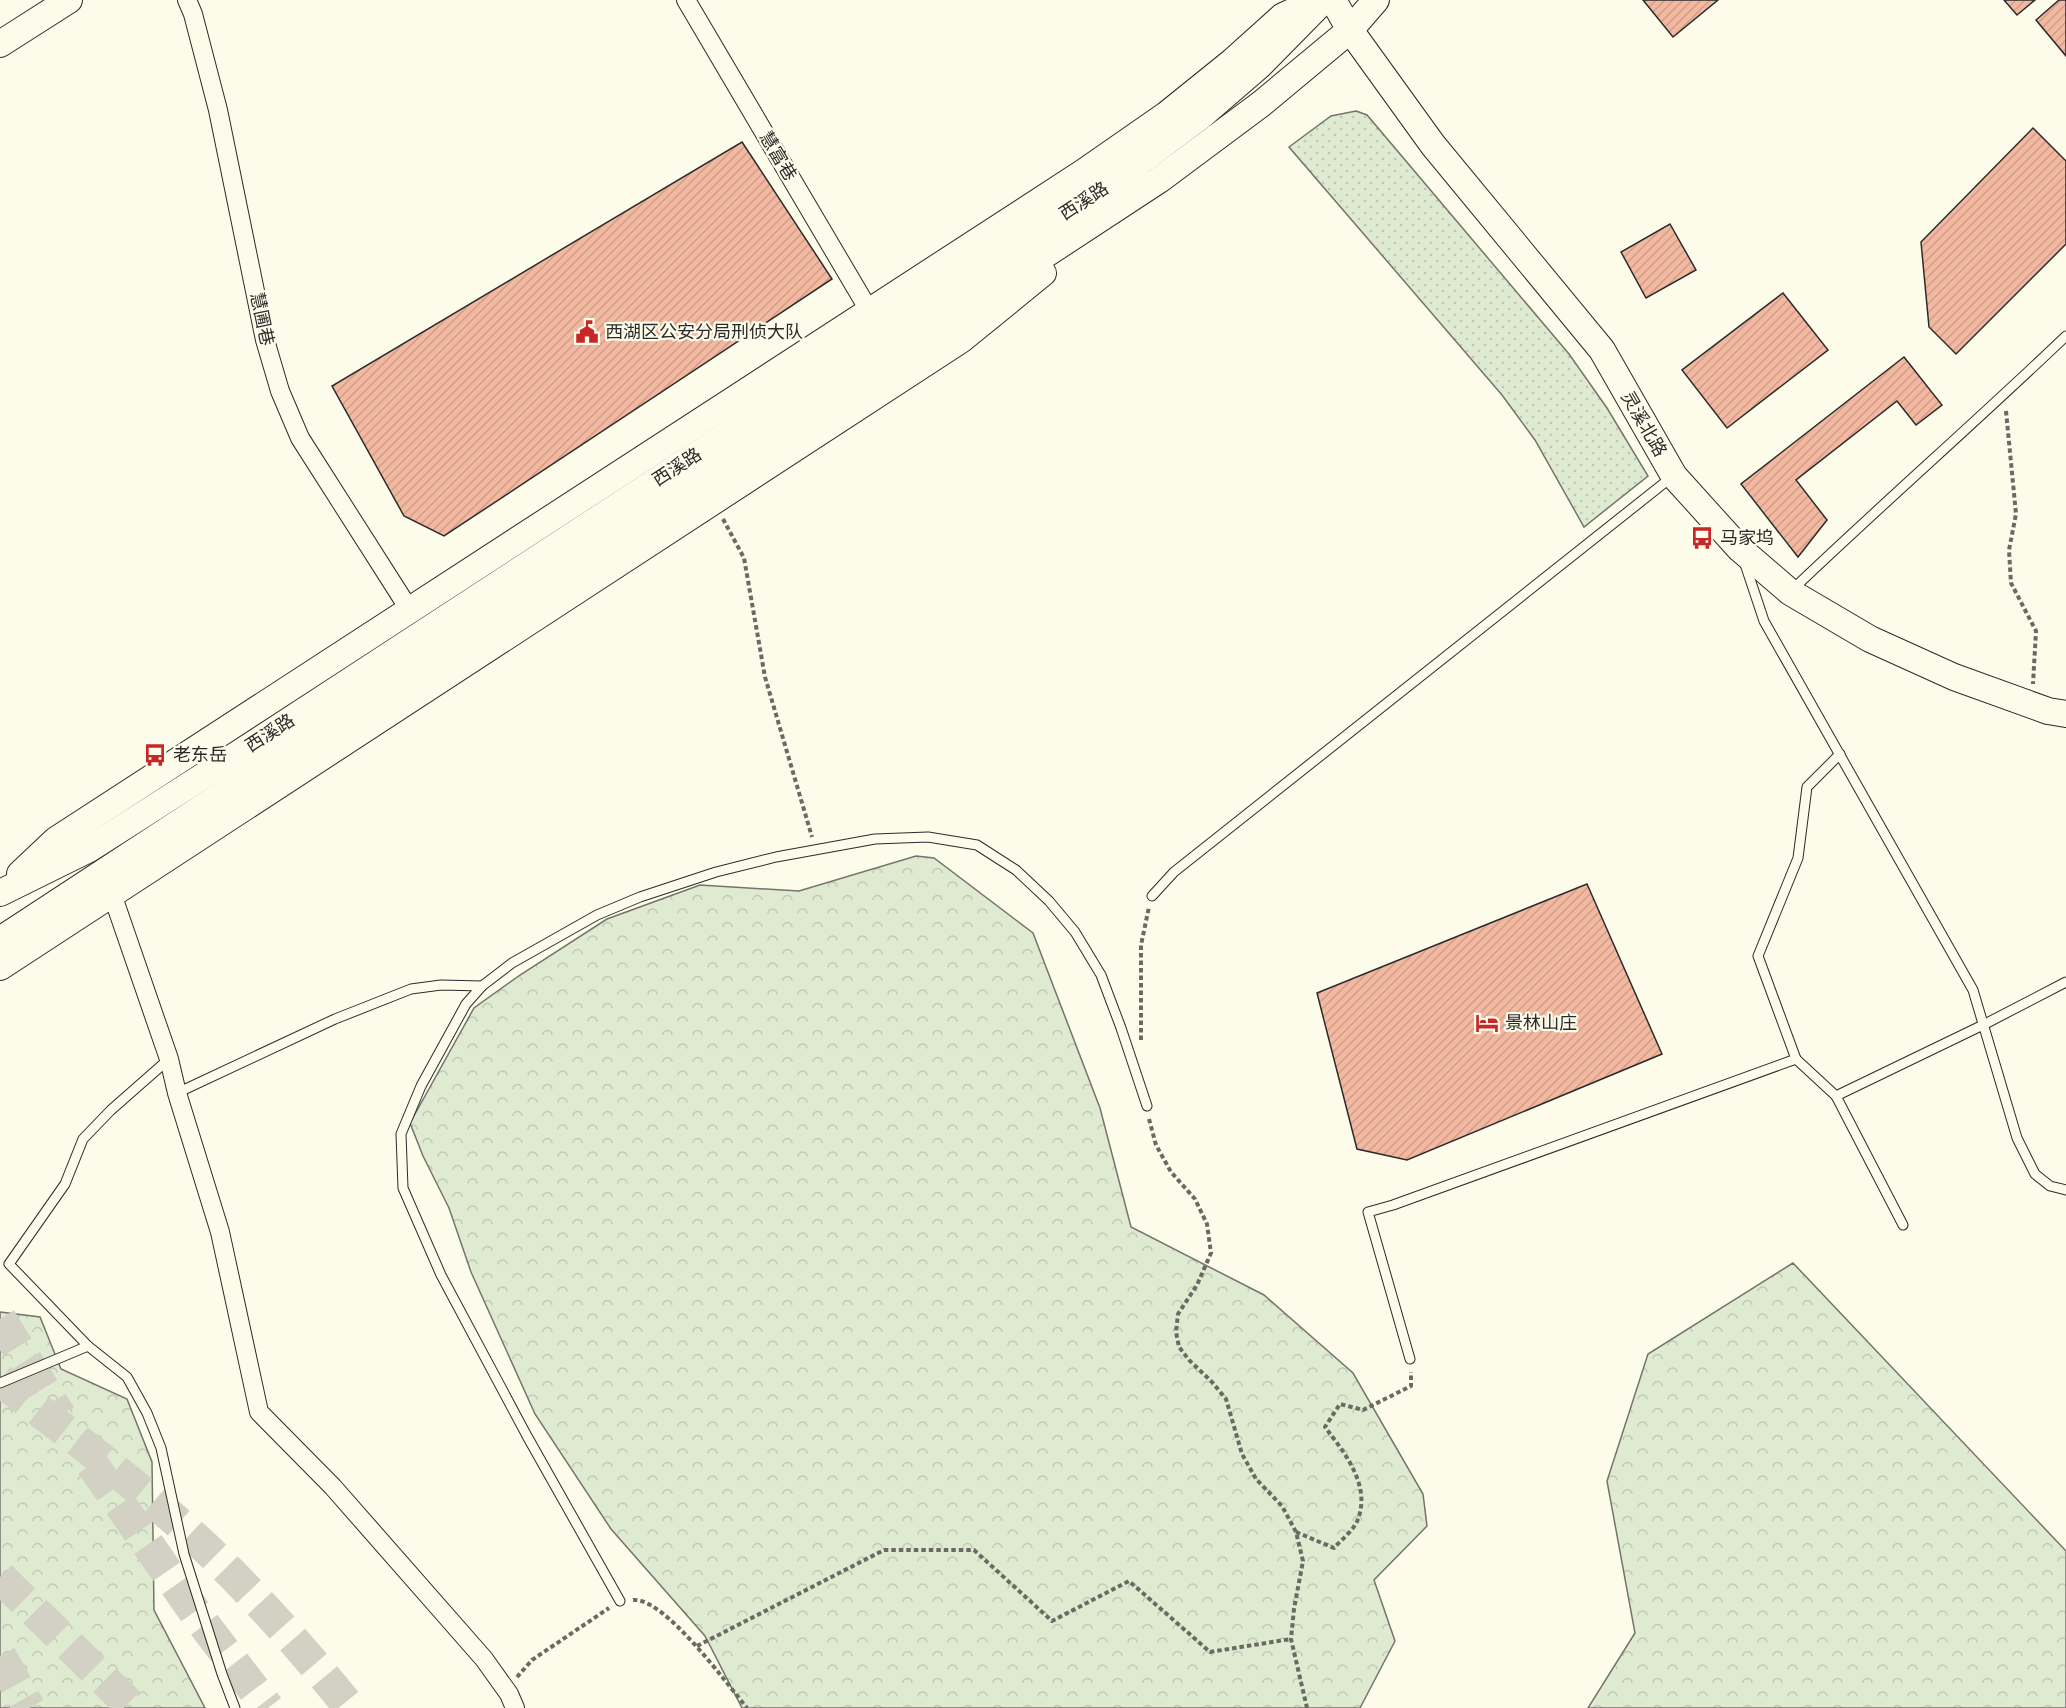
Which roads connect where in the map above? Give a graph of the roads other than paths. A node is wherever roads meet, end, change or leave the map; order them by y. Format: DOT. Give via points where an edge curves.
graph roads {
  1 [pos="69,0"];
  2 [pos="187,0"];
  3 [pos="686,0"];
  4 [pos="1318,0"];
  5 [pos="1324,0"];
  6 [pos="1333,0"];
  7 [pos="1376,0"];
  8 [pos="1350,30"];
  9 [pos="0,44"];
  10 [pos="1159,180"];
  11 [pos="870,312"];
  12 [pos="2066,336"];
  13 [pos="1674,476"];
  14 [pos="1740,549"];
  15 [pos="1790,592"];
  16 [pos="409,609"];
  17 [pos="2066,714"];
  18 [pos="1840,754"];
  19 [pos="0,893"];
  20 [pos="112,894"];
  21 [pos="1152,896"];
  22 [pos="0,940"];
  23 [pos="0,967"];
  24 [pos="2066,982"];
  25 [pos="482,986"];
  26 [pos="1983,1025"];
  27 [pos="169,1059"];
  28 [pos="1796,1059"];
  29 [pos="177,1093"];
  30 [pos="1836,1096"];
  31 [pos="1147,1106"];
  32 [pos="2066,1190"];
  33 [pos="1904,1225"];
  34 [pos="88,1346"];
  35 [pos="1410,1359"];
  36 [pos="0,1383"];
  37 [pos="620,1601"];
  38 [pos="512,1701"];
  39 [pos="235,1708"];
  1 -- 9 [label="main road"];
  2 -- 16 [label="street, 慧圃巷" via="218,110 265,340 280,391 300,438"];
  3 -- 11 [label="street, 慧富巷"];
  4 -- 11 [label="main road, 西溪路" via="1283,16 1157,121 1084,172"];
  5 -- 19 [label="main road, 西溪路" via="1259,66 1201,116 1112,183 241,752 89,849"];
  6 -- 8 [label="main road, 灵溪北路"];
  7 -- 8 [label="main road, 西溪路"];
  8 -- 10 [label="main road, 西溪路" via="1261,104"];
  8 -- 13 [label="main road, 灵溪北路" via="1433,145 1602,350"];
  10 -- 20 [label="main road, 西溪路" via="962,339"];
  10 -- 22 [label="main road, 西溪路"];
  11 -- 16 [label="main road, 西溪路"];
  12 -- 15 [label="lane"];
  13 -- 14 [label="main road, 灵溪北路"];
  13 -- 21 [label="lane" via="1183,865"];
  14 -- 15 [label="main road, 灵溪北路"];
  14 -- 18 [label="lane" via="1764,621"];
  15 -- 17 [label="main road, 灵溪北路" via="1870,639 1954,677"];
  16 -- 19 [label="main road, 西溪路" via="56,840"];
  18 -- 26 [label="lane" via="1973,990"];
  18 -- 28 [label="lane" via="1807,787 1798,858 1758,956"];
  20 -- 23 [label="main road, 西溪路"];
  20 -- 27 [label="street"];
  24 -- 26 [label="lane"];
  25 -- 29 [label="lane" via="441,984 411,989 335,1019"];
  25 -- 31 [label="lane" via="512,963 597,915 716,872 776,856 875,839 928,837 977,845 1016,870 1075,932 1101,975"];
  25 -- 37 [label="lane" via="466,1004 421,1086 401,1134 403,1188 441,1275"];
  26 -- 30 [label="lane"];
  26 -- 32 [label="lane" via="2017,1138 2030,1165 2050,1185"];
  27 -- 29 [label="street"];
  27 -- 34 [label="lane" via="83,1139 65,1184 9,1264"];
  28 -- 30 [label="lane"];
  28 -- 35 [label="lane" via="1368,1212"];
  29 -- 38 [label="street" via="220,1232 259,1412 333,1487 484,1659"];
  30 -- 33 [label="lane"];
  34 -- 36 [label="lane"];
  34 -- 39 [label="lane" via="127,1377 147,1413 161,1448 184,1554"];
}
